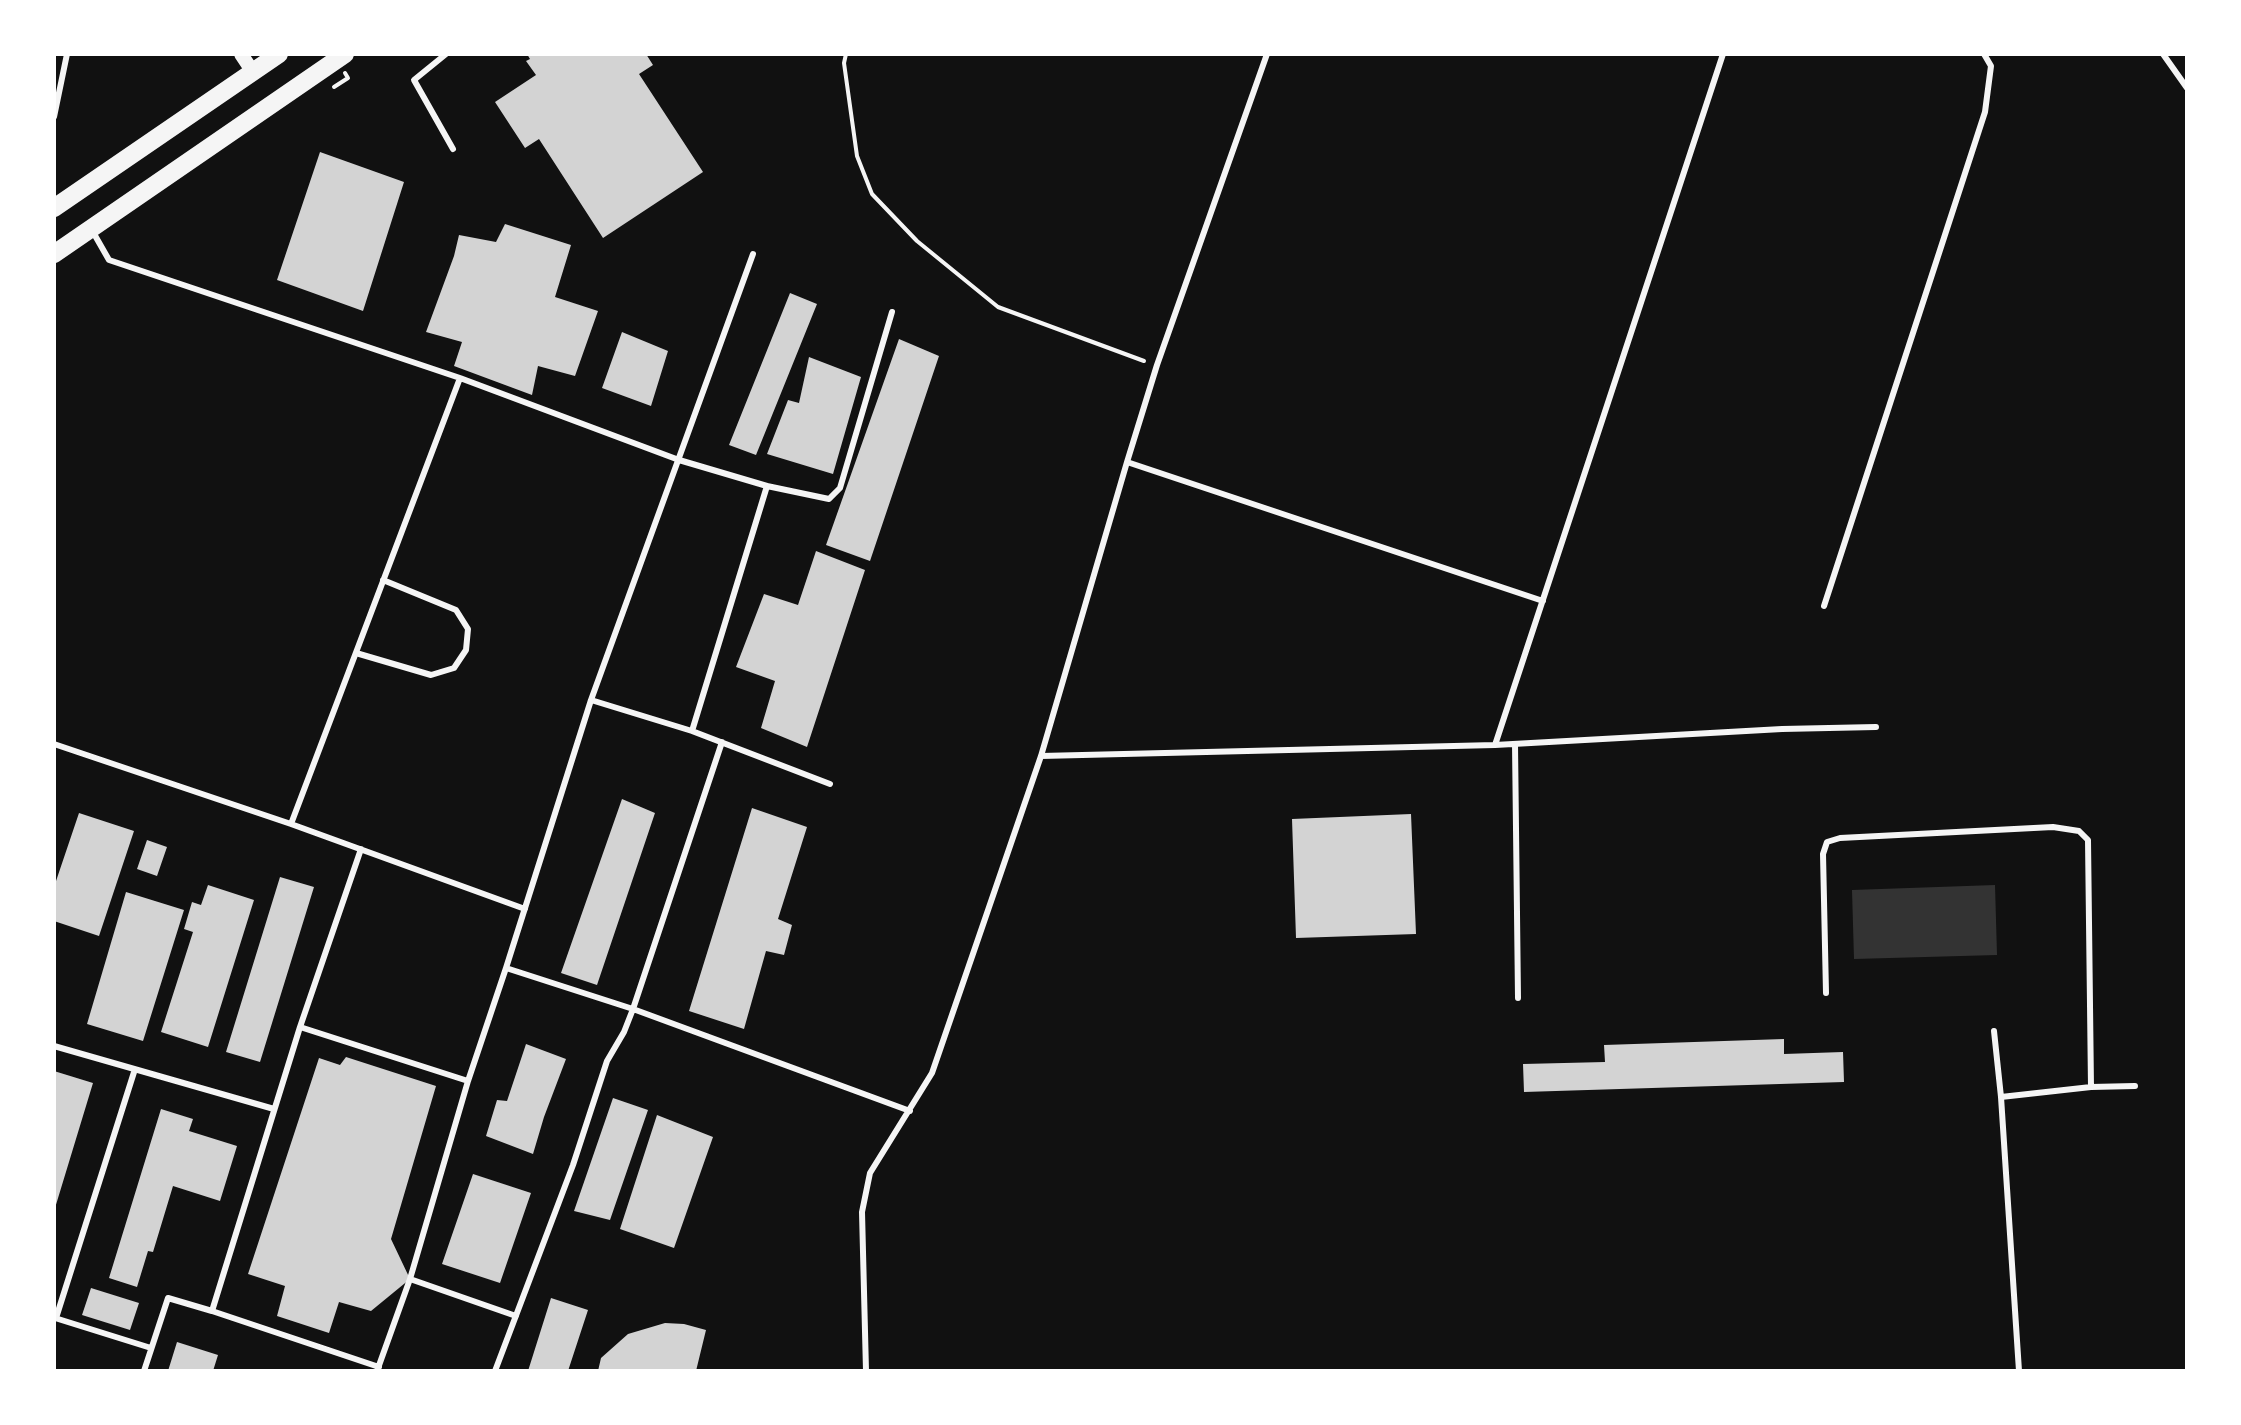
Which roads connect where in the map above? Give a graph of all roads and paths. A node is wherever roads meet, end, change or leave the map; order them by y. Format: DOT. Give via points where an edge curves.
graph roads {
  1 [pos="67,54"];
  2 [pos="241,54"];
  3 [pos="279,54"];
  4 [pos="345,54"];
  5 [pos="446,54"];
  6 [pos="846,54"];
  7 [pos="1267,54"];
  8 [pos="1723,54"];
  9 [pos="1984,54"];
  10 [pos="2163,54"];
  11 [pos="253,72"];
  12 [pos="2187,88"];
  13 [pos="54,117"];
  14 [pos="453,149"];
  15 [pos="54,208"];
  16 [pos="91,229"];
  17 [pos="54,254"];
  18 [pos="753,254"];
  19 [pos="892,312"];
  20 [pos="1157,365"];
  21 [pos="460,378"];
  22 [pos="679,460"];
  23 [pos="1127,462"];
  24 [pos="767,486"];
  25 [pos="383,580"];
  26 [pos="1543,601"];
  27 [pos="1824,606"];
  28 [pos="356,653"];
  29 [pos="591,700"];
  30 [pos="1876,727"];
  31 [pos="692,731"];
  32 [pos="722,742"];
  33 [pos="54,744"];
  34 [pos="1515,744"];
  35 [pos="1495,745"];
  36 [pos="1041,756"];
  37 [pos="830,784"];
  38 [pos="291,824"];
  39 [pos="361,849"];
  40 [pos="525,909"];
  41 [pos="506,968"];
  42 [pos="1826,993"];
  43 [pos="1518,998"];
  44 [pos="633,1009"];
  45 [pos="300,1027"];
  46 [pos="1994,1031"];
  47 [pos="54,1046"];
  48 [pos="135,1069"];
  49 [pos="468,1081"];
  50 [pos="2135,1086"];
  51 [pos="2091,1087"];
  52 [pos="2001,1097"];
  53 [pos="274,1109"];
  54 [pos="910,1111"];
  55 [pos="410,1279"];
  56 [pos="212,1311"];
  57 [pos="516,1316"];
  58 [pos="55,1318"];
  59 [pos="151,1348"];
  60 [pos="378,1369"];
  61 [pos="144,1371"];
  62 [pos="495,1371"];
  63 [pos="866,1371"];
  64 [pos="2019,1371"];
  1 -- 13 [label="lane"];
  2 -- 11 [label="street"];
  3 -- 11 [label="main road"];
  4 -- 16 [label="main road"];
  5 -- 14 [label="lane" via="414,80"];
  6 -- 20 [label="path" via="857,156 872,194 917,241 998,307"];
  7 -- 20 [label="lane"];
  8 -- 26 [label="lane"];
  9 -- 27 [label="lane" via="1991,66 1985,112"];
  10 -- 12 [label="lane"];
  11 -- 15 [label="main road"];
  16 -- 17 [label="main road"];
  16 -- 21 [label="lane" via="109,260"];
  18 -- 22 [label="lane"];
  19 -- 24 [label="lane" via="836,494 829,499"];
  20 -- 23 [label="lane"];
  21 -- 22 [label="lane"];
  21 -- 25 [label="lane"];
  22 -- 24 [label="lane"];
  22 -- 29 [label="lane"];
  23 -- 26 [label="lane"];
  23 -- 36 [label="lane"];
  24 -- 31 [label="lane"];
  25 -- 28 [label="lane"];
  25 -- 28 [label="lane" via="456,610 468,629 466,650 454,668 431,675"];
  26 -- 35 [label="lane"];
  28 -- 38 [label="lane"];
  29 -- 31 [label="lane"];
  29 -- 40 [label="lane"];
  30 -- 34 [label="lane"];
  31 -- 32 [label="lane"];
  32 -- 37 [label="lane"];
  32 -- 44 [label="lane"];
  33 -- 38 [label="lane"];
  34 -- 35 [label="lane"];
  34 -- 43 [label="lane"];
  35 -- 36 [label="lane"];
  36 -- 54 [label="lane" via="932,1073"];
  38 -- 39 [label="lane"];
  39 -- 40 [label="lane"];
  39 -- 45 [label="lane"];
  40 -- 41 [label="lane"];
  41 -- 44 [label="lane"];
  41 -- 49 [label="lane"];
  42 -- 51 [label="lane" via="1827,842 2053,827 2079,831 2088,840"];
  44 -- 54 [label="lane"];
  44 -- 57 [label="lane" via="607,1061"];
  45 -- 49 [label="lane"];
  45 -- 53 [label="lane"];
  46 -- 52 [label="lane"];
  47 -- 48 [label="lane"];
  48 -- 53 [label="lane"];
  48 -- 58 [label="lane"];
  49 -- 55 [label="lane"];
  50 -- 51 [label="lane"];
  51 -- 52 [label="lane"];
  52 -- 64 [label="lane"];
  53 -- 56 [label="lane"];
  54 -- 63 [label="lane" via="870,1173 862,1212"];
  55 -- 57 [label="lane"];
  55 -- 60 [label="lane"];
  56 -- 59 [label="lane" via="168,1298"];
  56 -- 60 [label="lane"];
  57 -- 62 [label="lane"];
  58 -- 59 [label="lane"];
  59 -- 61 [label="lane"];
}
